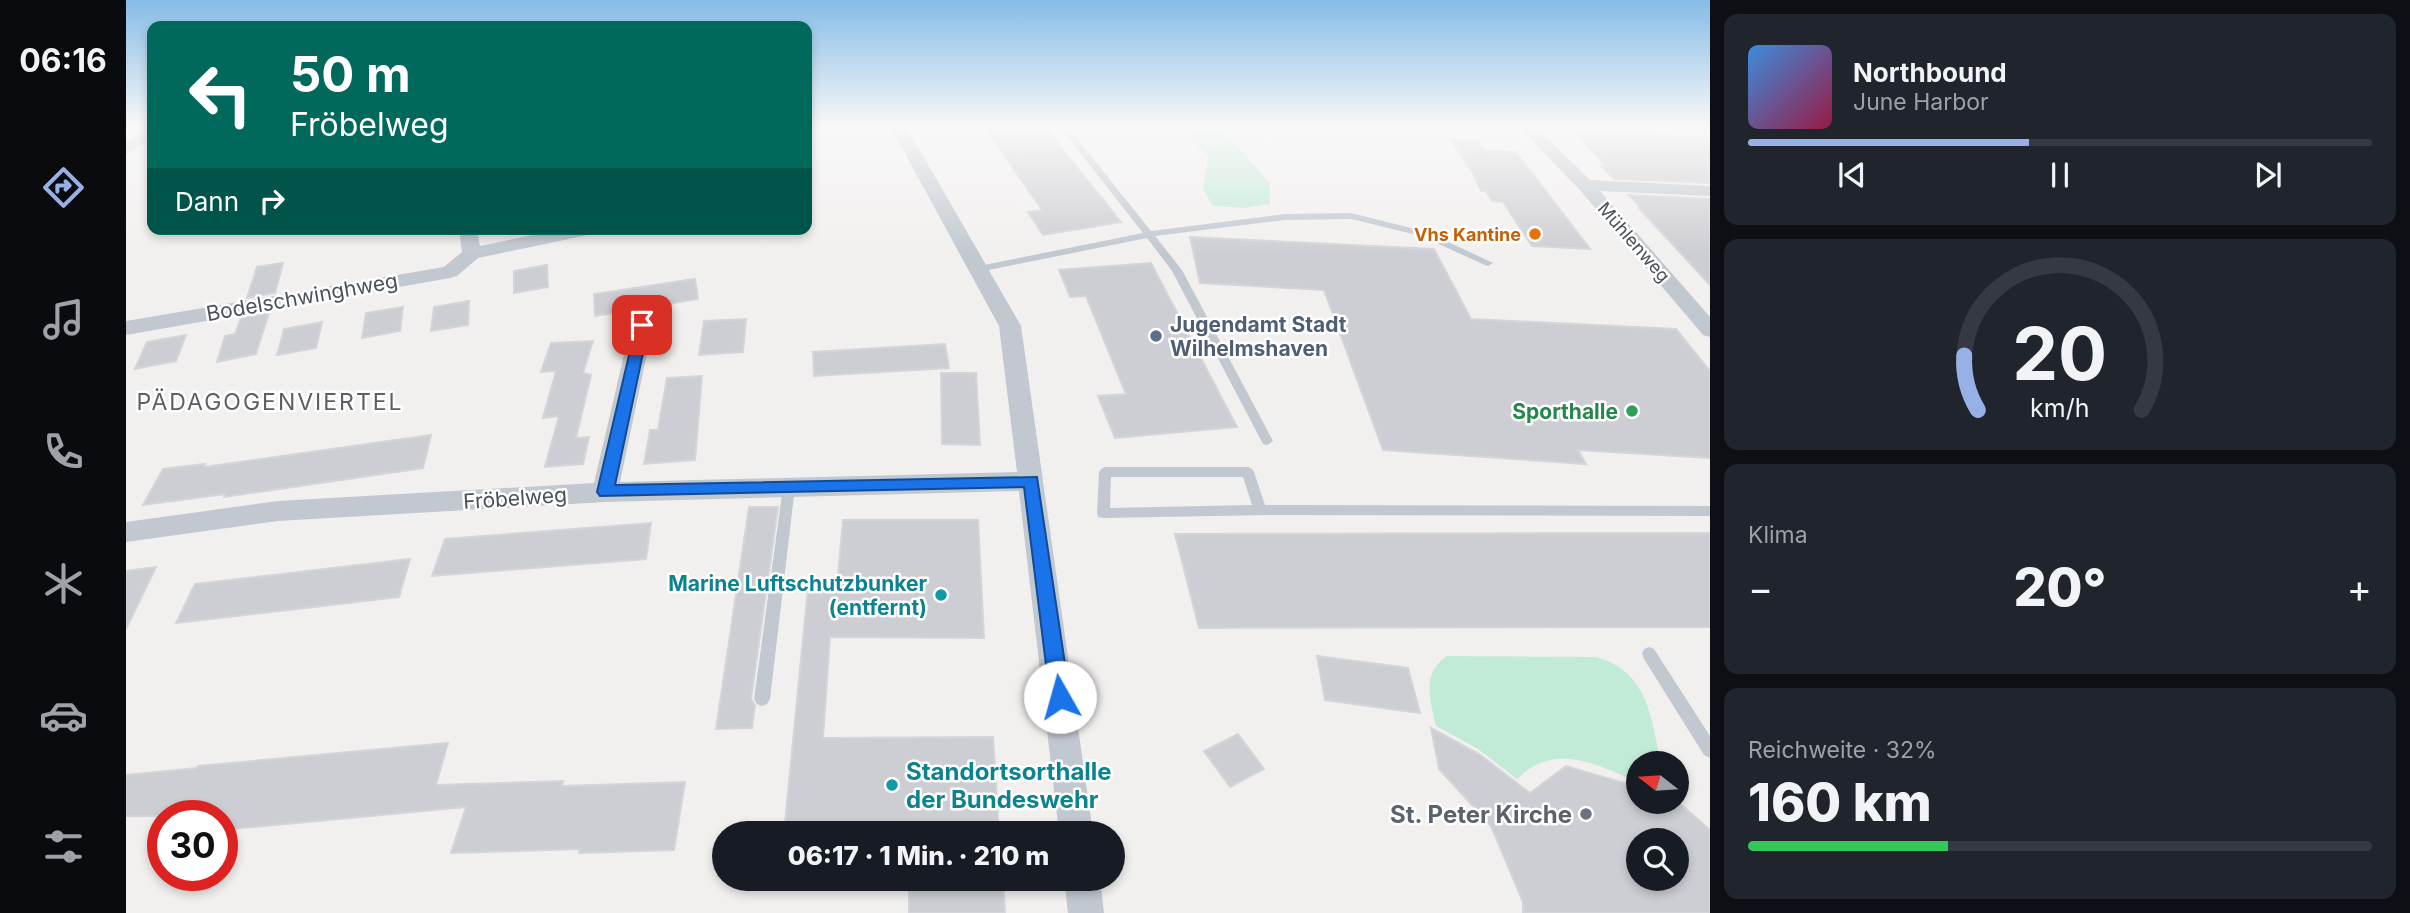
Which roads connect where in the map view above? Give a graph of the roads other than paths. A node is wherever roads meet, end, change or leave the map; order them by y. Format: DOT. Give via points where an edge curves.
graph roads {
  1 [pos="922,169"];
  2 [pos="1098,169"];
  3 [pos="1569,169"];
  4 [pos="1585,185"];
  5 [pos="1710,191"];
  6 [pos="1151,234"];
  7 [pos="469,235"];
  8 [pos="560,235"];
  9 [pos="472,254"];
  10 [pos="1488,263"];
  11 [pos="979,269"];
  12 [pos="642,325"];
  13 [pos="126,328"];
  14 [pos="1710,330"];
  15 [pos="1267,441"];
  16 [pos="1031,481"];
  17 [pos="789,487"];
  18 [pos="606,492"];
  19 [pos="1271,510"];
  20 [pos="1710,512"];
  21 [pos="126,531"];
  22 [pos="1649,654"];
  23 [pos="762,699"];
  24 [pos="1710,750"];
  25 [pos="1074,821"];
  26 [pos="1083,891"];
  27 [pos="1086,913"];
  1 -- 11 [label="street"];
  2 -- 6 [label="lane"];
  3 -- 4 [label="street, Mühlenweg"];
  4 -- 5 [label="street"];
  4 -- 14 [label="street, Mühlenweg"];
  6 -- 10 [label="lane" via="1285,217 1351,216 1424,234"];
  6 -- 11 [label="lane"];
  6 -- 15 [label="lane" via="1177,270"];
  7 -- 9 [label="street"];
  8 -- 9 [label="street"];
  9 -- 13 [label="street, Bodelschwinghweg" via="450,272"];
  11 -- 16 [label="street" via="1010,326"];
  12 -- 18 [label="street"];
  16 -- 17 [label="street, Fröbelweg"];
  16 -- 25 [label="street"];
  17 -- 18 [label="street, Fröbelweg"];
  17 -- 23 [label="lane"];
  18 -- 21 [label="street, Fröbelweg" via="278,511"];
  19 -- 19 [label="lane" via="1260,510 1248,472 1105,472 1103,513"];
  19 -- 20 [label="lane"];
  22 -- 24 [label="lane"];
  26 -- 27 [label="street"];
}
